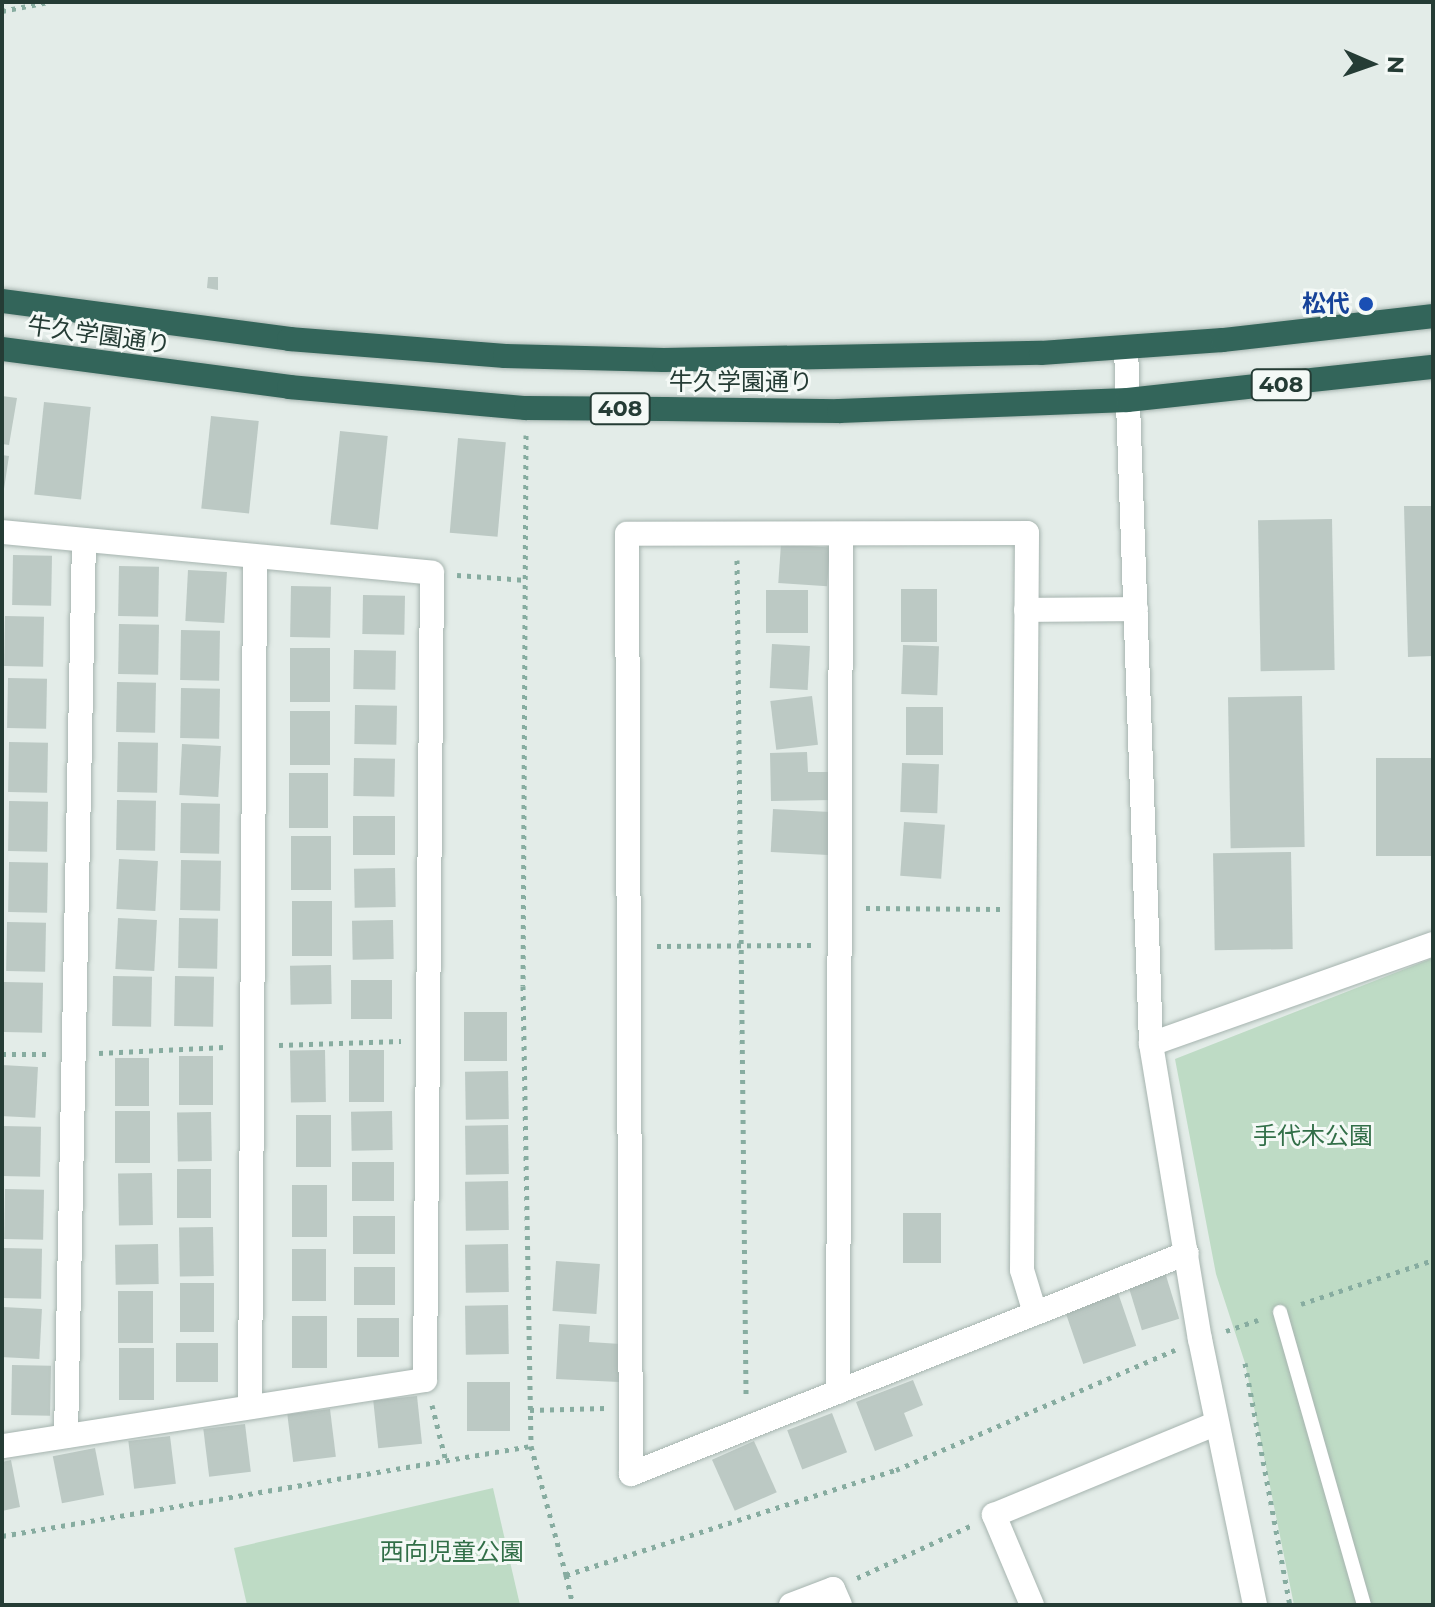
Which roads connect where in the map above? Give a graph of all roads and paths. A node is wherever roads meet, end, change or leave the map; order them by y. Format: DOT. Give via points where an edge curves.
graph roads {
  1 [pos="48,2"];
  2 [pos="2,11"];
  3 [pos="2,301"];
  4 [pos="1433,316"];
  5 [pos="1126,348"];
  6 [pos="2,349"];
  7 [pos="1433,367"];
  8 [pos="1128,400"];
  9 [pos="526,429"];
  10 [pos="2,532"];
  11 [pos="841,534"];
  12 [pos="736,535"];
  13 [pos="84,540"];
  14 [pos="255,560"];
  15 [pos="432,573"];
  16 [pos="526,580"];
  17 [pos="1136,609"];
  18 [pos="1026,610"];
  19 [pos="840,908"];
  20 [pos="1025,909"];
  21 [pos="1433,944"];
  22 [pos="741,945"];
  23 [pos="840,945"];
  24 [pos="629,946"];
  25 [pos="428,1040"];
  26 [pos="1151,1044"];
  27 [pos="253,1046"];
  28 [pos="2,1054"];
  29 [pos="73,1054"];
  30 [pos="1187,1253"];
  31 [pos="1280,1312"];
  32 [pos="1035,1313"];
  33 [pos="1245,1363"];
  34 [pos="425,1380"];
  35 [pos="838,1392"];
  36 [pos="250,1407"];
  37 [pos="631,1407"];
  38 [pos="530,1410"];
  39 [pos="1217,1423"];
  40 [pos="747,1428"];
  41 [pos="66,1436"];
  42 [pos="2,1446"];
  43 [pos="531,1446"];
  44 [pos="446,1461"];
  45 [pos="994,1515"];
  46 [pos="566,1575"];
  47 [pos="836,1597"];
  48 [pos="573,1605"];
  49 [pos="791,1605"];
  50 [pos="1032,1605"];
  51 [pos="1255,1605"];
  52 [pos="1290,1605"];
  53 [pos="1364,1605"];
  1 -- 2 [label="path"];
  3 -- 5 [label="highway, 牛久学園通り / 408" via="289,339 505,356 831,361"];
  4 -- 5 [label="highway, 牛久学園通り / 408"];
  5 -- 8 [label="street"];
  6 -- 8 [label="highway, 牛久学園通り / 408" via="274,386 526,408 839,411"];
  7 -- 8 [label="highway, 牛久学園通り / 408"];
  8 -- 17 [label="street"];
  9 -- 16 [label="path"];
  10 -- 13 [label="street"];
  11 -- 12 [label="street"];
  11 -- 18 [label="street" via="1027,533"];
  11 -- 19 [label="street"];
  12 -- 22 [label="path"];
  12 -- 24 [label="street" via="627,534"];
  13 -- 14 [label="street"];
  13 -- 29 [label="street"];
  14 -- 15 [label="street"];
  14 -- 27 [label="street"];
  15 -- 16 [label="path"];
  15 -- 25 [label="street"];
  16 -- 38 [label="path" via="523,986"];
  17 -- 18 [label="street"];
  17 -- 26 [label="street"];
  18 -- 20 [label="street"];
  19 -- 20 [label="path"];
  19 -- 23 [label="street"];
  20 -- 32 [label="street" via="1022,1270"];
  21 -- 26 [label="street"];
  22 -- 23 [label="path"];
  22 -- 24 [label="path"];
  22 -- 40 [label="path"];
  23 -- 35 [label="street"];
  24 -- 37 [label="street"];
  25 -- 27 [label="path"];
  25 -- 34 [label="street"];
  26 -- 30 [label="street"];
  27 -- 29 [label="path"];
  27 -- 36 [label="street"];
  28 -- 29 [label="path"];
  29 -- 41 [label="street"];
  30 -- 32 [label="street"];
  30 -- 39 [label="street"];
  31 -- 53 [label="lane"];
  32 -- 35 [label="street"];
  33 -- 52 [label="path"];
  34 -- 36 [label="street"];
  34 -- 44 [label="path"];
  35 -- 40 [label="street"];
  36 -- 41 [label="street"];
  37 -- 38 [label="path"];
  37 -- 40 [label="street" via="631,1474"];
  38 -- 43 [label="path"];
  39 -- 45 [label="street"];
  39 -- 51 [label="street"];
  41 -- 42 [label="street"];
  45 -- 47 [label="path"];
  45 -- 50 [label="street"];
  46 -- 48 [label="path"];
  47 -- 49 [label="street"];
}
